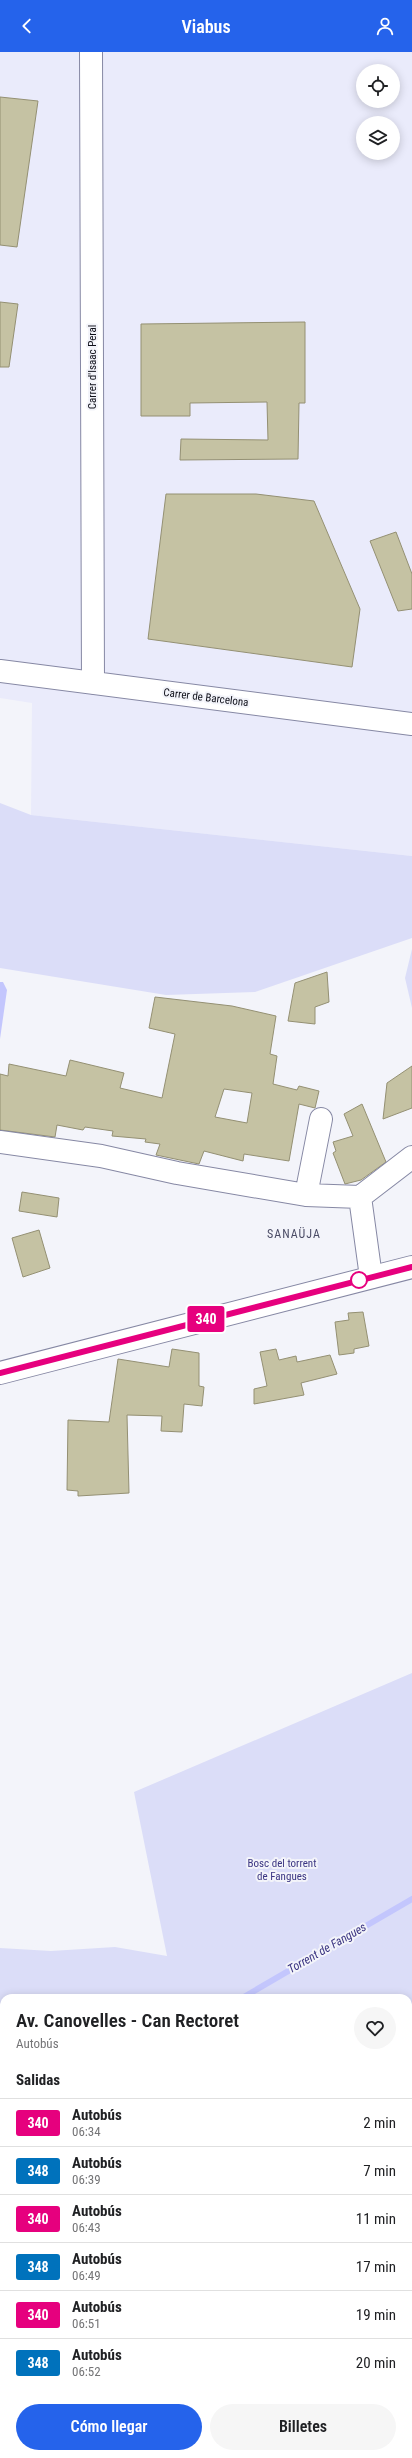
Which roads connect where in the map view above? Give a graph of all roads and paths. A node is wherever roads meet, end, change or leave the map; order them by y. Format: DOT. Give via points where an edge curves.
graph roads {
  1 [pos="91,52"];
  2 [pos="0,671"];
  3 [pos="93,683"];
  4 [pos="412,724"];
  5 [pos="321,1119"];
  6 [pos="0,1142"];
  7 [pos="412,1157"];
  8 [pos="306,1196"];
  9 [pos="360,1197"];
  10 [pos="412,1267"];
  11 [pos="371,1277"];
  12 [pos="0,1373"];
  1 -- 3 [label="street, Carrer d'Isaac Peral"];
  2 -- 3 [label="street, Carrer de Barcelona"];
  3 -- 4 [label="street, Carrer de Barcelona"];
  5 -- 8 [label="street"];
  6 -- 8 [label="street" via="101,1156 177,1173"];
  7 -- 9 [label="street"];
  8 -- 9 [label="street"];
  9 -- 11 [label="street"];
  10 -- 11 [label="street"];
  11 -- 12 [label="street"];
}
